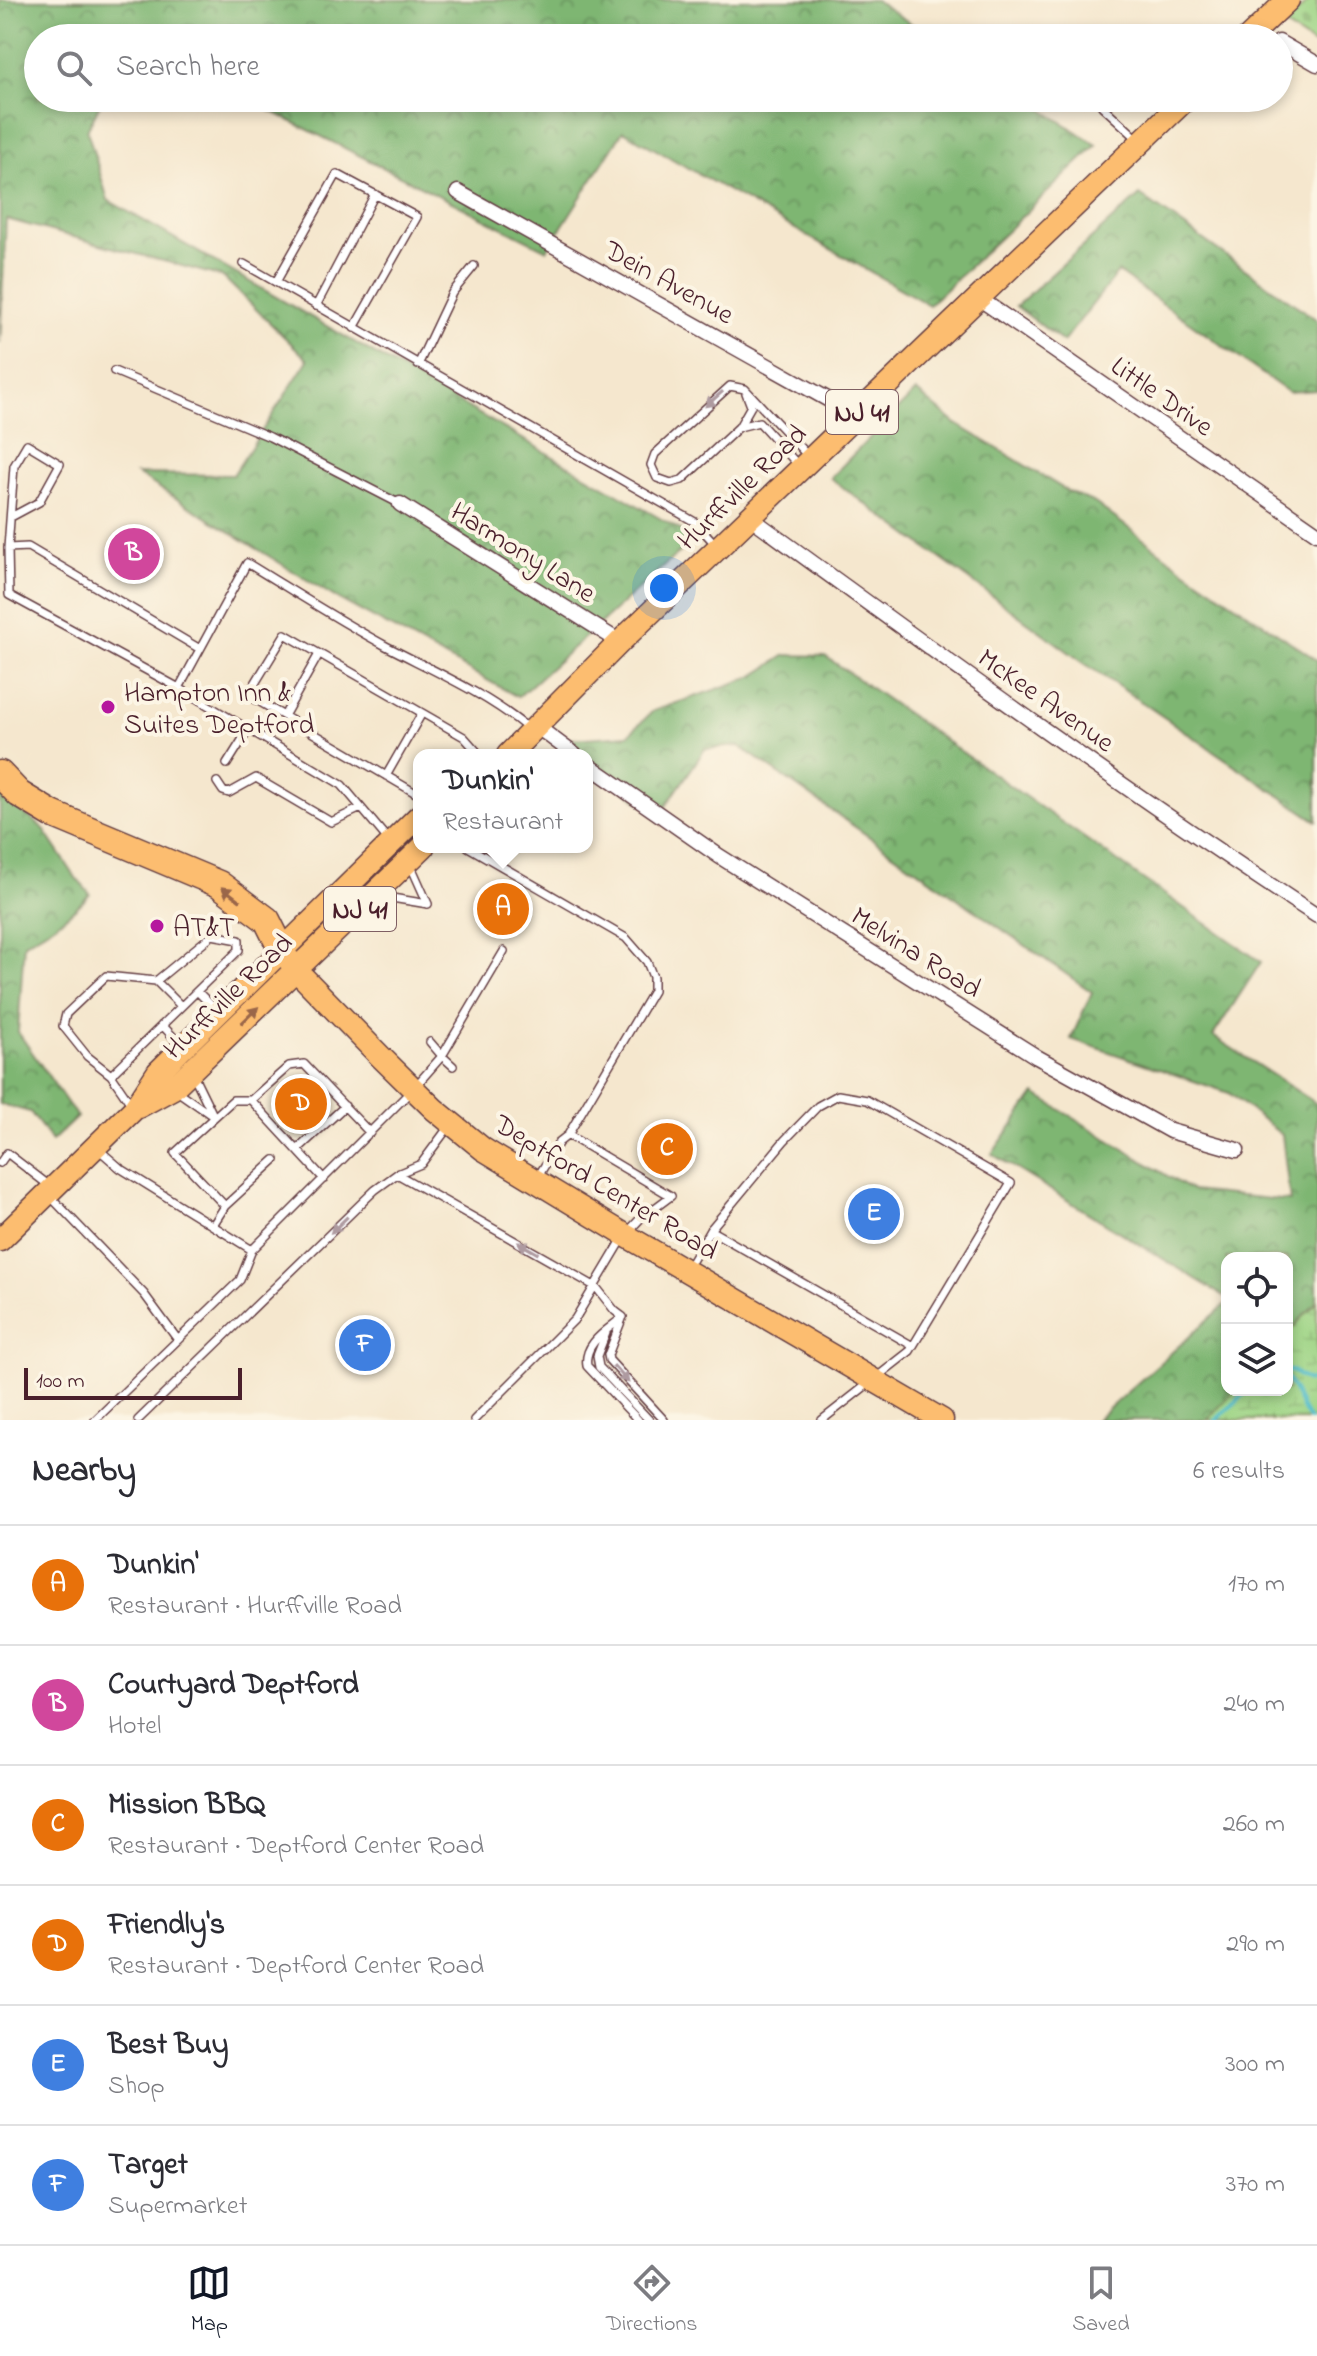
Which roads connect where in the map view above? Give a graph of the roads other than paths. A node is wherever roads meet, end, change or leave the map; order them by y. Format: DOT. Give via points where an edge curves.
graph roads {
  1 [pos="1288,0"];
  2 [pos="1268,24"];
  3 [pos="1293,50"];
  4 [pos="1317,64"];
  5 [pos="1109,112"];
  6 [pos="1173,112"];
  7 [pos="1142,142"];
  8 [pos="458,192"];
  9 [pos="375,194"];
  10 [pos="244,264"];
  11 [pos="474,266"];
  12 [pos="276,282"];
  13 [pos="980,299"];
  14 [pos="316,306"];
  15 [pos="354,328"];
  16 [pos="418,365"];
  17 [pos="114,371"];
  18 [pos="745,389"];
  19 [pos="854,420"];
  20 [pos="739,427"];
  21 [pos="807,464"];
  22 [pos="400,504"];
  23 [pos="11,517"];
  24 [pos="751,518"];
  25 [pos="1317,533"];
  26 [pos="8,548"];
  27 [pos="719,548"];
  28 [pos="620,642"];
  29 [pos="200,649"];
  30 [pos="319,654"];
  31 [pos="179,688"];
  32 [pos="422,713"];
  33 [pos="284,716"];
  34 [pos="533,728"];
  35 [pos="249,729"];
  36 [pos="475,749"];
  37 [pos="513,749"];
  38 [pos="566,749"];
  39 [pos="227,764"];
  40 [pos="593,768"];
  41 [pos="0,774"];
  42 [pos="386,776"];
  43 [pos="217,782"];
  44 [pos="413,792"];
  45 [pos="361,808"];
  46 [pos="413,822"];
  47 [pos="391,844"];
  48 [pos="478,853"];
  49 [pos="416,854"];
  50 [pos="374,895"];
  51 [pos="1317,916"];
  52 [pos="504,951"];
  53 [pos="289,960"];
  54 [pos="156,981"];
  55 [pos="197,991"];
  56 [pos="181,1006"];
  57 [pos="219,1013"];
  58 [pos="162,1025"];
  59 [pos="430,1042"];
  60 [pos="183,1047"];
  61 [pos="442,1056"];
  62 [pos="453,1066"];
  63 [pos="191,1070"];
  64 [pos="111,1075"];
  65 [pos="173,1088"];
  66 [pos="413,1089"];
  67 [pos="251,1100"];
  68 [pos="345,1106"];
  69 [pos="134,1109"];
  70 [pos="214,1117"];
  71 [pos="451,1123"];
  72 [pos="370,1133"];
  73 [pos="568,1135"];
  74 [pos="95,1146"];
  75 [pos="297,1150"];
  76 [pos="1237,1150"];
  77 [pos="275,1160"];
  78 [pos="0,1163"];
  79 [pos="397,1174"];
  80 [pos="324,1179"];
  81 [pos="535,1181"];
  82 [pos="50,1191"];
  83 [pos="225,1206"];
  84 [pos="213,1225"];
  85 [pos="710,1230"];
  86 [pos="625,1235"];
  87 [pos="0,1240"];
  88 [pos="252,1250"];
  89 [pos="687,1270"];
  90 [pos="596,1287"];
  91 [pos="623,1317"];
  92 [pos="607,1331"];
  93 [pos="178,1340"];
  94 [pos="913,1346"];
  95 [pos="872,1379"];
  96 [pos="95,1420"];
  97 [pos="138,1420"];
  98 [pos="474,1420"];
  99 [pos="638,1420"];
  100 [pos="649,1420"];
  101 [pos="664,1420"];
  102 [pos="822,1420"];
  103 [pos="942,1420"];
  1 -- 2 [label="main road"];
  3 -- 4 [label="street"];
  5 -- 7 [label="lane"];
  6 -- 7 [label="main road, Hurffville Road / NJ 41"];
  7 -- 13 [label="main road, Hurffville Road / NJ 41"];
  8 -- 19 [label="street, Dein Avenue" via="829,400"];
  9 -- 12 [label="lane" via="337,174"];
  9 -- 14 [label="lane"];
  9 -- 15 [label="lane" via="417,217"];
  10 -- 12 [label="lane"];
  11 -- 16 [label="lane" via="452,293"];
  12 -- 14 [label="lane"];
  13 -- 19 [label="main road, Hurffville Road / NJ 41"];
  13 -- 25 [label="street, Little Drive"];
  14 -- 15 [label="lane"];
  15 -- 16 [label="lane"];
  16 -- 27 [label="lane" via="695,522"];
  17 -- 22 [label="lane" via="270,437"];
  18 -- 20 [label="lane" via="751,406"];
  18 -- 20 [label="lane, one-way" via="730,386 718,394 655,454 651,465 657,478 682,480"];
  18 -- 21 [label="lane"];
  19 -- 21 [label="main road, Hurffville Road / NJ 41"];
  20 -- 21 [label="lane" via="759,422"];
  21 -- 24 [label="main road, Hurffville Road / NJ 41"];
  22 -- 28 [label="street, Harmony Lane"];
  23 -- 23 [label="lane" via="14,466 27,444 60,464 39,502"];
  23 -- 26 [label="lane"];
  24 -- 27 [label="main road, Hurffville Road / NJ 41"];
  24 -- 51 [label="street, McKee Avenue" via="981,685"];
  26 -- 29 [label="lane" via="28,547"];
  26 -- 31 [label="lane" via="9,595"];
  27 -- 28 [label="main road, Hurffville Road / NJ 41"];
  28 -- 34 [label="main road, Hurffville Road / NJ 41"];
  29 -- 31 [label="lane"];
  29 -- 34 [label="lane" via="247,563"];
  30 -- 32 [label="lane"];
  30 -- 33 [label="lane"];
  30 -- 33 [label="lane" via="285,634 248,695"];
  31 -- 35 [label="lane"];
  32 -- 36 [label="lane"];
  32 -- 42 [label="lane"];
  33 -- 42 [label="lane"];
  34 -- 37 [label="main road, Hurffville Road / NJ 41"];
  34 -- 38 [label="street"];
  35 -- 39 [label="lane"];
  35 -- 45 [label="lane" via="342,785"];
  40 -- 76 [label="street, Melvina Road" via="719,856 1037,1057 1170,1131"];
  53 -- 41 [label="highway, one-way" via="267,920 219,884 52,814 19,794"];
  42 -- 44 [label="lane"];
  43 -- 45 [label="lane" via="229,793 256,778 331,822"];
  45 -- 47 [label="lane"];
  46 -- 47 [label="main road, Hurffville Road / NJ 41"];
  47 -- 53 [label="main road, Hurffville Road / NJ 41"];
  48 -- 73 [label="lane" via="626,938 653,977 653,991"];
  49 -- 50 [label="main road, Hurffville Road / NJ 41"];
  49 -- 50 [label="lane" via="428,904"];
  50 -- 53 [label="main road, Hurffville Road / NJ 41"];
  52 -- 61 [label="lane"];
  53 -- 57 [label="main road, Hurffville Road / NJ 41"];
  63 -- 53 [label="main road, Hurffville Road / NJ 41, one-way"];
  53 -- 66 [label="main road, Deptford Center Road"];
  54 -- 55 [label="lane" via="212,935 237,938 239,950"];
  54 -- 56 [label="lane"];
  54 -- 64 [label="lane" via="106,976 66,1014 63,1026"];
  55 -- 56 [label="lane"];
  55 -- 57 [label="lane"];
  56 -- 58 [label="lane"];
  57 -- 60 [label="main road, Hurffville Road / NJ 41"];
  58 -- 60 [label="lane"];
  58 -- 64 [label="lane"];
  59 -- 61 [label="lane"];
  60 -- 69 [label="main road, Hurffville Road / NJ 41" via="158,1072"];
  61 -- 62 [label="lane"];
  61 -- 66 [label="lane"];
  63 -- 65 [label="main road, Hurffville Road / NJ 41"];
  63 -- 70 [label="lane"];
  64 -- 69 [label="lane"];
  65 -- 69 [label="main road, Hurffville Road / NJ 41"];
  65 -- 70 [label="lane"];
  66 -- 71 [label="main road, Deptford Center Road"];
  66 -- 72 [label="lane"];
  67 -- 68 [label="lane" via="289,1066 299,1064 309,1067"];
  67 -- 70 [label="lane" via="233,1100"];
  67 -- 75 [label="lane"];
  68 -- 72 [label="lane"];
  68 -- 75 [label="lane"];
  69 -- 74 [label="main road, Hurffville Road / NJ 41"];
  70 -- 83 [label="lane" via="175,1153"];
  71 -- 79 [label="lane" via="421,1164"];
  71 -- 81 [label="main road, Deptford Center Road"];
  72 -- 80 [label="lane"];
  73 -- 81 [label="lane"];
  73 -- 86 [label="lane" via="671,1196"];
  74 -- 82 [label="main road, Hurffville Road / NJ 41"];
  74 -- 84 [label="lane" via="120,1168"];
  75 -- 80 [label="lane"];
  77 -- 83 [label="lane"];
  78 -- 82 [label="lane" via="7,1153"];
  90 -- 79 [label="lane, one-way"];
  79 -- 97 [label="lane, one-way"];
  80 -- 88 [label="lane"];
  81 -- 86 [label="main road, Deptford Center Road"];
  82 -- 87 [label="main road, Hurffville Road / NJ 41"];
  82 -- 93 [label="lane" via="144,1294"];
  83 -- 84 [label="lane"];
  84 -- 88 [label="lane"];
  85 -- 89 [label="lane"];
  85 -- 94 [label="lane"];
  85 -- 94 [label="lane" via="818,1106 838,1095 867,1100 1011,1183"];
  86 -- 89 [label="main road, Deptford Center Road"];
  86 -- 90 [label="lane"];
  88 -- 93 [label="lane" via="240,1280"];
  89 -- 95 [label="main road, Deptford Center Road"];
  90 -- 91 [label="lane"];
  90 -- 98 [label="lane" via="575,1319"];
  91 -- 92 [label="lane"];
  91 -- 101 [label="lane, one-way" via="609,1360"];
  92 -- 99 [label="lane" via="593,1342 587,1366"];
  92 -- 100 [label="lane" via="597,1356 599,1367"];
  93 -- 96 [label="lane"];
  94 -- 95 [label="lane"];
  95 -- 102 [label="lane"];
  95 -- 103 [label="main road, Deptford Center Road"];
}
